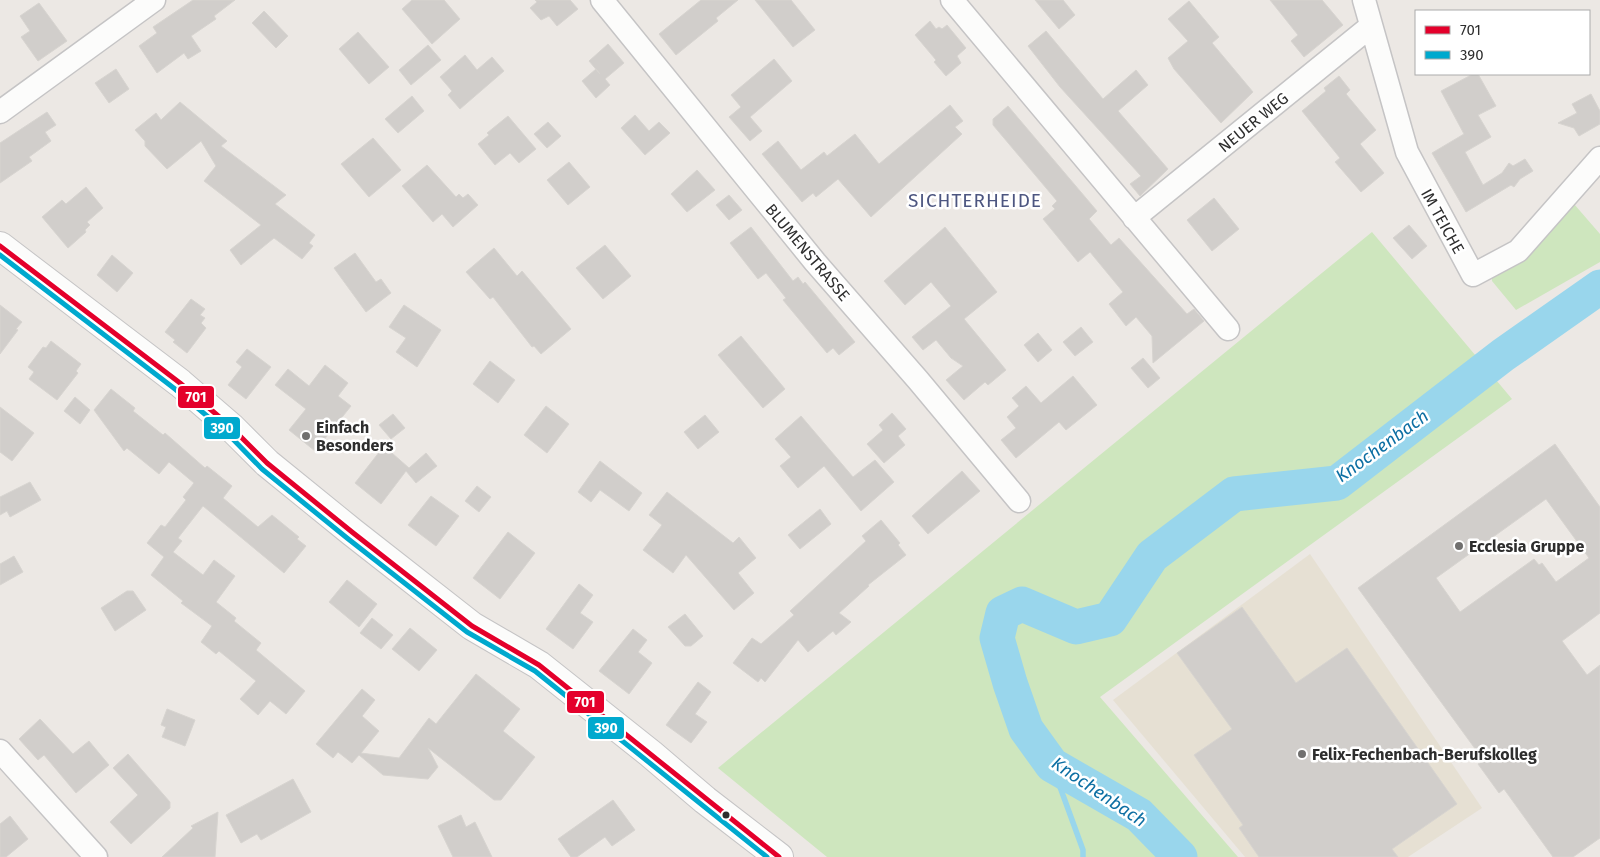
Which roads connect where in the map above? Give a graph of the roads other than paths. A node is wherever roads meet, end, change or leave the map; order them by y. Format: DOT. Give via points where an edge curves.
graph roads {
  1 [pos="154,0"];
  2 [pos="602,0"];
  3 [pos="952,0"];
  4 [pos="1364,0"];
  5 [pos="1371,26"];
  6 [pos="0,112"];
  7 [pos="1600,158"];
  8 [pos="1134,218"];
  9 [pos="0,246"];
  10 [pos="1228,329"];
  11 [pos="1019,501"];
  12 [pos="0,751"];
  13 [pos="96,857"];
  14 [pos="779,857"];
  1 -- 6 [label="street"];
  2 -- 11 [label="street, BLUMENSTRASSE" via="815,262"];
  3 -- 8 [label="street"];
  4 -- 5 [label="street, IM TEICHE"];
  5 -- 7 [label="street, IM TEICHE" via="1407,152 1474,275 1518,251"];
  5 -- 8 [label="street, NEUER WEG"];
  8 -- 10 [label="street"];
  9 -- 14 [label="street" via="180,383 267,464 357,536 472,626 539,665"];
  12 -- 13 [label="street"];
}
